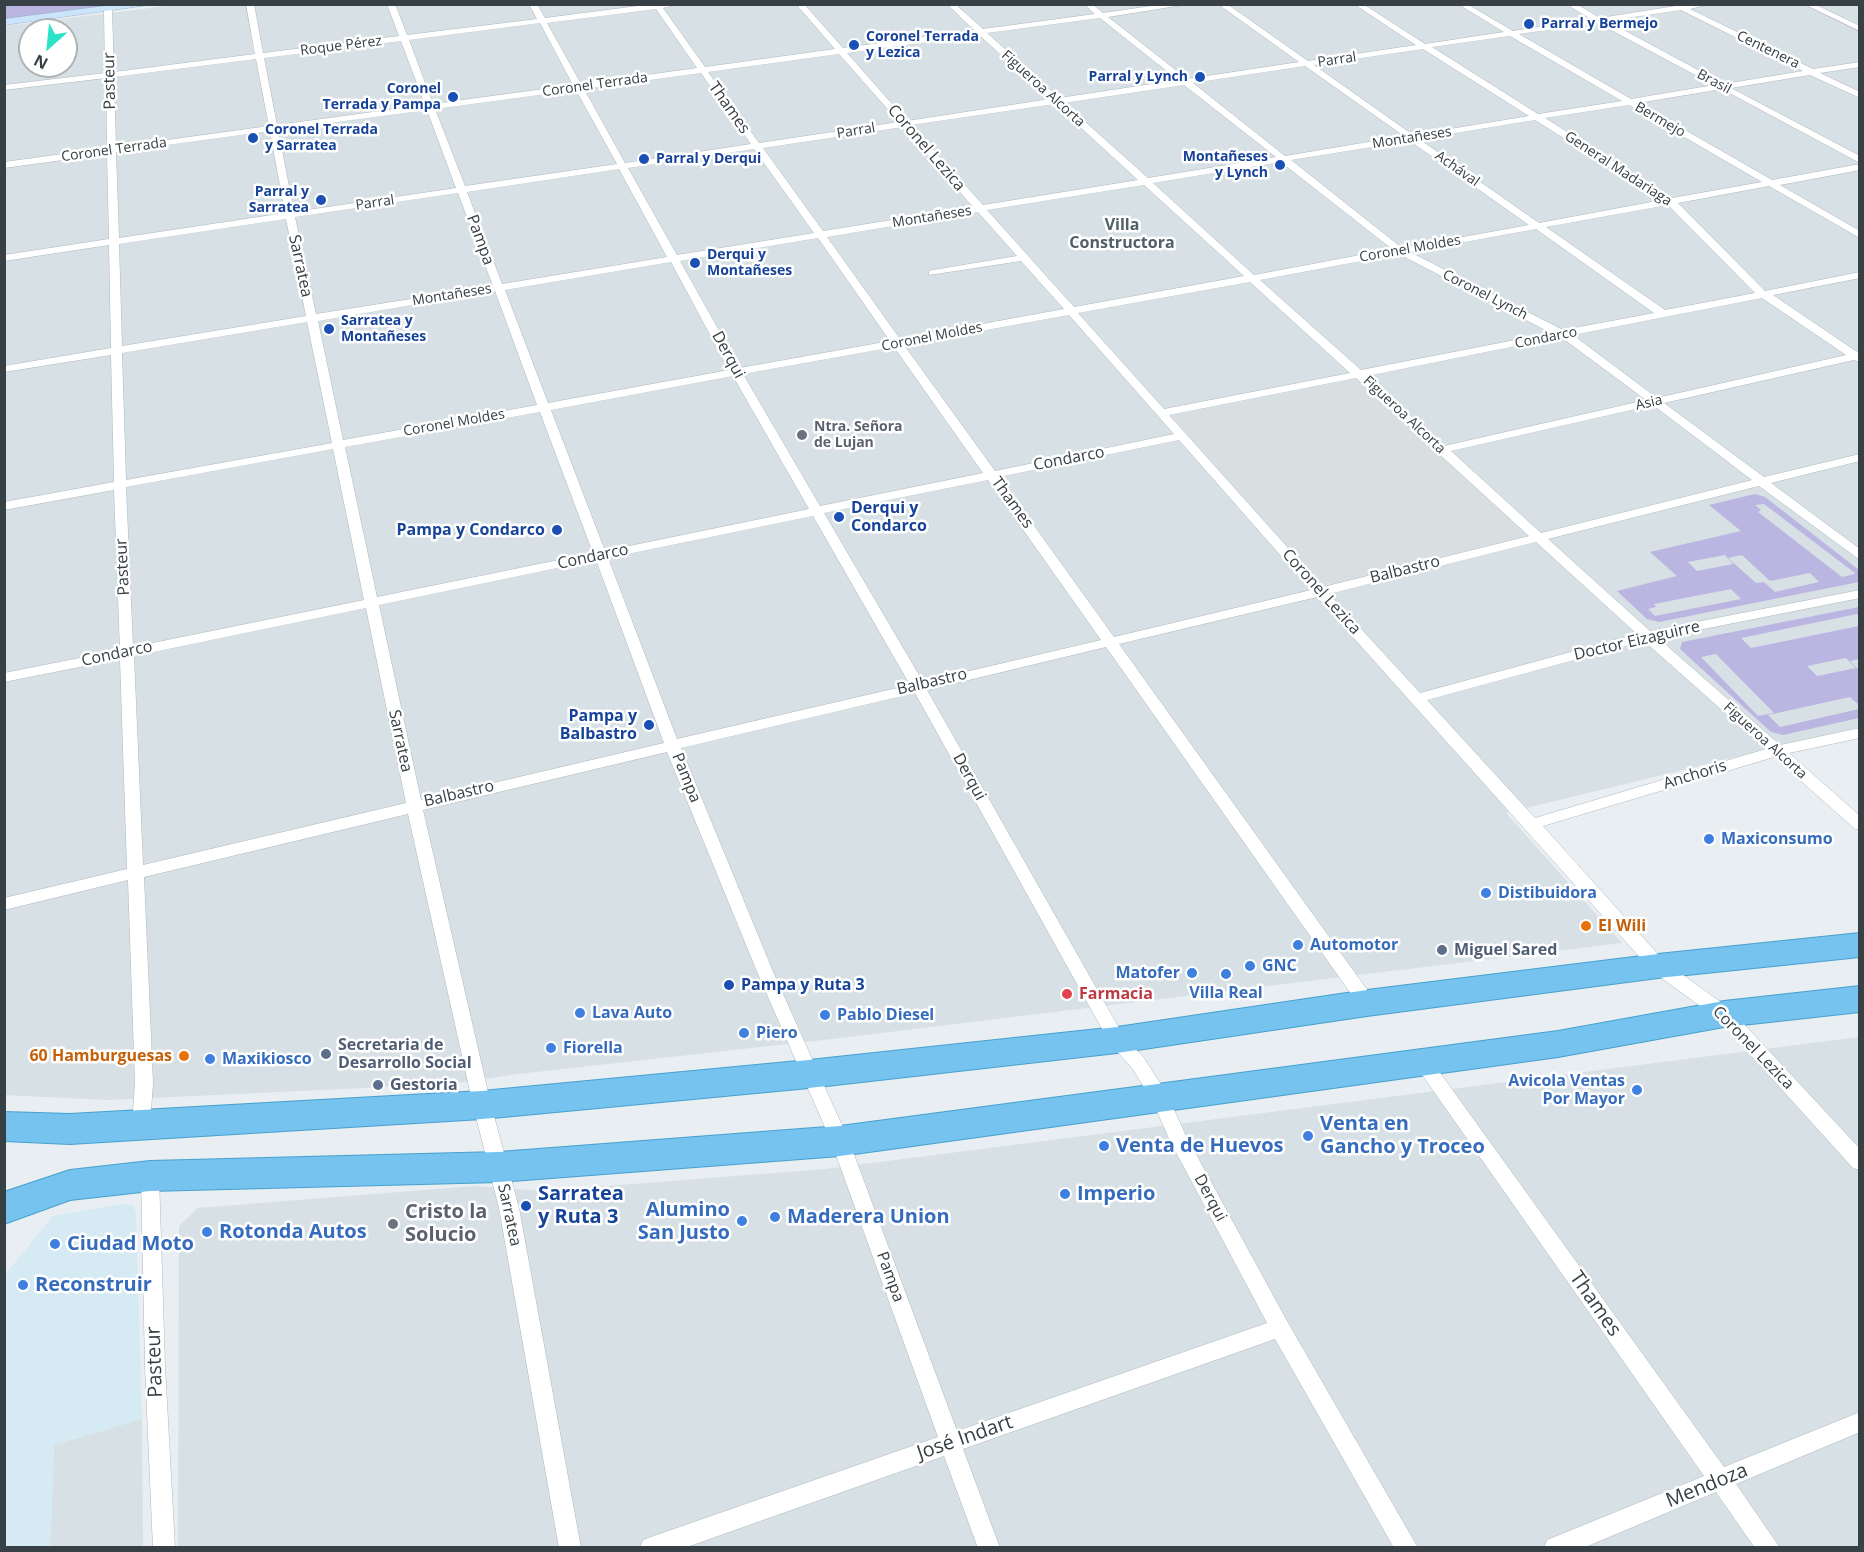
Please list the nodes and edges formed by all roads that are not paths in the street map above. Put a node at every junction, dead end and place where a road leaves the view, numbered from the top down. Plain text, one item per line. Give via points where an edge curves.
1 (151, 4) edge
2 (250, 4) edge
3 (391, 4) edge
4 (533, 4) edge
5 (677, 4) edge
6 (805, 4) edge
7 (950, 4) edge
8 (1086, 4) edge
9 (1186, 4) edge
10 (1221, 4) edge
11 (1357, 4) edge
12 (1461, 4) edge
13 (1569, 4) edge
14 (1707, 4) edge
15 (1807, 4) edge
16 (799, 5) edge
17 (657, 6) edge
18 (1679, 6) edge
19 (108, 10) junction
20 (1101, 16) junction
21 (543, 21) junction
22 (1599, 21) junction
23 (4, 22) edge
24 (1860, 28) edge
25 (981, 32) junction
26 (1511, 34) junction
27 (404, 38) junction
28 (1424, 47) junction
29 (841, 52) junction
30 (261, 55) junction
31 (1307, 64) junction
32 (1860, 64) edge
33 (703, 71) junction
34 (1812, 72) junction
35 (111, 74) junction
36 (1183, 83) junction
37 (578, 87) junction
38 (1722, 87) junction
39 (4, 88) edge
40 (1860, 96) edge
41 (1057, 102) junction
42 (1629, 102) junction
43 (431, 107) junction
44 (1538, 118) junction
45 (904, 124) junction
46 (274, 129) junction
47 (1413, 138) junction
48 (757, 146) junction
49 (111, 151) junction
50 (1282, 160) junction
51 (1860, 160) edge
52 (4, 165) edge
53 (622, 166) junction
54 (1860, 167) edge
55 (1146, 182) junction
56 (1771, 183) junction
57 (462, 190) junction
58 (1670, 201) junction
59 (980, 209) junction
60 (290, 215) junction
61 (1538, 226) junction
62 (819, 235) junction
63 (1860, 235) edge
64 (113, 241) junction
65 (1400, 251) junction
66 (4, 258) edge
67 (1023, 258) junction
68 (675, 259) junction
69 (933, 273) dead end
70 (1860, 275) edge
71 (1252, 278) junction
72 (498, 288) junction
73 (1763, 294) junction
74 (1071, 310) junction
75 (1663, 314) junction
76 (311, 318) junction
77 (1564, 334) junction
78 (898, 343) junction
79 (116, 350) junction
80 (1858, 358) edge
81 (4, 369) edge
82 (736, 372) junction
83 (1360, 375) junction
84 (1653, 402) junction
85 (545, 407) junction
86 (1162, 413) junction
87 (1182, 436) junction
88 (338, 444) junction
89 (1441, 450) junction
90 (1860, 457) edge
91 (991, 474) junction
92 (1759, 482) junction
93 (120, 484) junction
94 (4, 506) edge
95 (818, 510) junction
96 (1537, 536) junction
97 (601, 555) junction
98 (1860, 556) edge
99 (1320, 592) junction
100 (1860, 594) edge
101 (372, 603) junction
102 (1647, 636) junction
103 (1110, 640) junction
104 (127, 652) junction
105 (4, 678) edge
106 (918, 686) junction
107 (1418, 698) junction
108 (1860, 734) edge
109 (672, 745) junction
110 (1777, 751) junction
111 (414, 805) junction
112 (1532, 824) junction
113 (1860, 825) edge
114 (134, 873) junction
115 (4, 904) edge
116 (1860, 945) edge
117 (1658, 966) junction
118 (1860, 999) edge
119 (1367, 1003) junction
120 (1724, 1014) junction
121 (1117, 1040) junction
122 (1422, 1061) junction
123 (809, 1074) junction
124 (1161, 1099) junction
125 (482, 1105) junction
126 (141, 1124) junction
127 (4, 1126) edge
128 (840, 1141) junction
129 (1860, 1162) edge
130 (499, 1167) junction
131 (150, 1176) junction
132 (4, 1209) edge
133 (1280, 1328) junction
134 (1860, 1422) edge
135 (950, 1443) junction
136 (1721, 1481) junction
137 (164, 1548) edge
138 (570, 1548) edge
139 (651, 1548) edge
140 (989, 1548) edge
141 (1407, 1548) edge
142 (1555, 1548) edge
143 (1769, 1548) edge

1 - 19 street
2 - 30 street, Sarratea
3 - 27 street, Pampa
4 - 21 street, Derqui
5 - 17 street, Roque Pérez
6 - 16 street
7 - 25 street, Figueroa Alcorta
8 - 20 street, Coronel Lynch
9 - 20 street, Coronel Terrada
10 - 31 street, Achával
11 - 28 street, General Madariaga
12 - 26 street, Bermejo
13 - 22 street, Brasil
14 - 18 street, Parral
15 - 24 street
16 - 29 street, Coronel Lezica
17 - 21 street, Roque Pérez
17 - 33 street, Thames
18 - 22 street, Parral
18 - 34 street, Centenera
19 - 23 street
19 - 35 street, Pasteur
20 - 25 street, Coronel Terrada
20 - 36 street, Coronel Lynch
21 - 27 street, Roque Pérez
21 - 37 street, Derqui
22 - 26 street, Parral
22 - 38 street, Brasil
25 - 29 street, Coronel Terrada
25 - 41 street, Figueroa Alcorta
26 - 28 street, Parral
26 - 42 street, Bermejo
27 - 30 street, Roque Pérez
27 - 43 street, Pampa
28 - 31 street, Parral
28 - 44 street, General Madariaga
29 - 33 street, Coronel Terrada
29 - 45 street, Coronel Lezica
30 - 35 street, Roque Pérez
30 - 46 street, Sarratea
31 - 36 street, Parral
31 - 47 street, Achával
32 - 34 street, Montañeses
33 - 37 street, Coronel Terrada
33 - 48 street, Thames
34 - 38 street, Montañeses
34 - 40 street, Centenera
35 - 39 street, Roque Pérez
35 - 49 street, Pasteur
36 - 41 street, Parral
36 - 50 street, Coronel Lynch
37 - 43 street, Coronel Terrada
37 - 53 street, Derqui
38 - 42 street, Montañeses
38 - 51 street, Brasil
41 - 45 street, Parral
41 - 55 street, Figueroa Alcorta
42 - 44 street, Montañeses
42 - 56 street, Bermejo
43 - 46 street, Coronel Terrada
43 - 57 street, Pampa
44 - 47 street, Montañeses
44 - 58 street, General Madariaga
45 - 48 street, Parral
45 - 59 street, Coronel Lezica
46 - 49 street, Coronel Terrada
46 - 60 street, Sarratea
47 - 50 street, Montañeses
47 - 61 street, Achával
48 - 53 street, Parral
48 - 62 street, Thames
49 - 52 street, Coronel Terrada
49 - 64 street, Pasteur
50 - 55 street, Montañeses
50 - 65 street, Coronel Lynch
53 - 57 street, Parral
53 - 68 street, Derqui
54 - 56 street, Coronel Moldes
55 - 59 street, Montañeses
55 - 71 street, Figueroa Alcorta
56 - 58 street, Coronel Moldes
56 - 63 street, Bermejo
57 - 60 street, Parral
57 - 72 street, Pampa
58 - 61 street, Coronel Moldes
58 - 73 street, General Madariaga
59 - 62 street, Montañeses
59 - 67 street, Coronel Lezica
60 - 64 street, Parral
60 - 76 street, Sarratea
61 - 65 street, Coronel Moldes
61 - 75 street, Achával
62 - 68 street, Montañeses
62 - 78 street, Thames
64 - 66 street, Parral
64 - 79 street, Pasteur
65 - 71 street, Coronel Moldes
65 - 77 street, Coronel Lynch
67 - 69 street
67 - 74 street, Coronel Lezica
68 - 72 street, Montañeses
68 - 82 street, Derqui
70 - 73 street, Condarco
71 - 74 street, Coronel Moldes
71 - 83 street, Figueroa Alcorta
72 - 76 street, Montañeses
72 - 85 street, Pampa
73 - 75 street, Condarco
73 - 80 street, General Madariaga
74 - 78 street, Coronel Moldes
74 - 86 street, Coronel Lezica
75 - 77 street, Condarco
76 - 79 street, Montañeses
76 - 88 street, Sarratea
77 - 83 street, Condarco
77 - 84 street, Coronel Lynch
78 - 82 street, Coronel Moldes
78 - 91 street, Thames
79 - 81 street, Montañeses
79 - 93 street, Pasteur
80 - 84 street, Asia
82 - 85 street, Coronel Moldes
82 - 95 street, Derqui
83 - 86 street, Condarco
83 - 89 street, Figueroa Alcorta
84 - 89 street, Asia
84 - 92 street, Coronel Lynch
85 - 88 street, Coronel Moldes
85 - 97 street, Pampa
86 - 87 street, Coronel Lezica
87 - 91 street, Condarco
87 - 99 street, Coronel Lezica
88 - 93 street, Coronel Moldes
88 - 101 street, Sarratea
89 - 96 street, Figueroa Alcorta
90 - 92 street, Balbastro
91 - 95 street, Condarco
91 - 103 street, Thames
92 - 96 street, Balbastro
92 - 98 street, Coronel Lynch
93 - 94 street, Coronel Moldes
93 - 104 street, Pasteur
95 - 97 street, Condarco
95 - 106 street, Derqui
96 - 99 street, Balbastro
96 - 102 street, Figueroa Alcorta
97 - 101 street, Condarco
97 - 109 street, Pampa
99 - 103 street, Balbastro
99 - 107 street, Coronel Lezica
100 - 102 street, Doctor Eizaguirre
101 - 104 street, Condarco
101 - 111 street, Sarratea
102 - 107 street, Doctor Eizaguirre
102 - 110 street, Figueroa Alcorta
103 - 106 street, Balbastro
103 - 119 street, Thames
104 - 105 street, Condarco
104 - 114 street, Pasteur
106 - 109 street, Balbastro
106 - 121 street, Derqui
107 - 112 street, Coronel Lezica
108 - 110 street, Anchoris
109 - 111 street, Balbastro
109 - 123 street, Pampa
110 - 112 street, Anchoris
110 - 113 street, Figueroa Alcorta
111 - 114 street, Balbastro
111 - 125 street, Sarratea
112 - 117 street, Coronel Lezica
114 - 115 street, Balbastro
114 - 126 street, Pasteur via 144,1083
116 - 117 highway
117 - 119 highway
117 - 120 street, Coronel Lezica
118 - 120 highway
119 - 121 highway
120 - 122 highway via 1558,1044
120 - 129 street, Coronel Lezica
121 - 123 highway
121 - 124 street, Derqui via 1138,1063
122 - 124 highway
122 - 136 street, Thames
123 - 125 highway
123 - 128 street, Pampa
124 - 128 highway
124 - 133 street, Derqui
125 - 126 highway
125 - 130 street, Sarratea
126 - 127 highway via 70,1129
128 - 130 highway
128 - 135 street, Pampa
130 - 131 highway
130 - 138 street, Sarratea
131 - 132 highway via 70,1185
131 - 137 street, Pasteur
133 - 135 street, José Indart
133 - 141 street, Derqui
134 - 136 street, Mendoza
135 - 139 street, José Indart
135 - 140 street, Pampa
136 - 142 street, Mendoza
136 - 143 street, Thames

